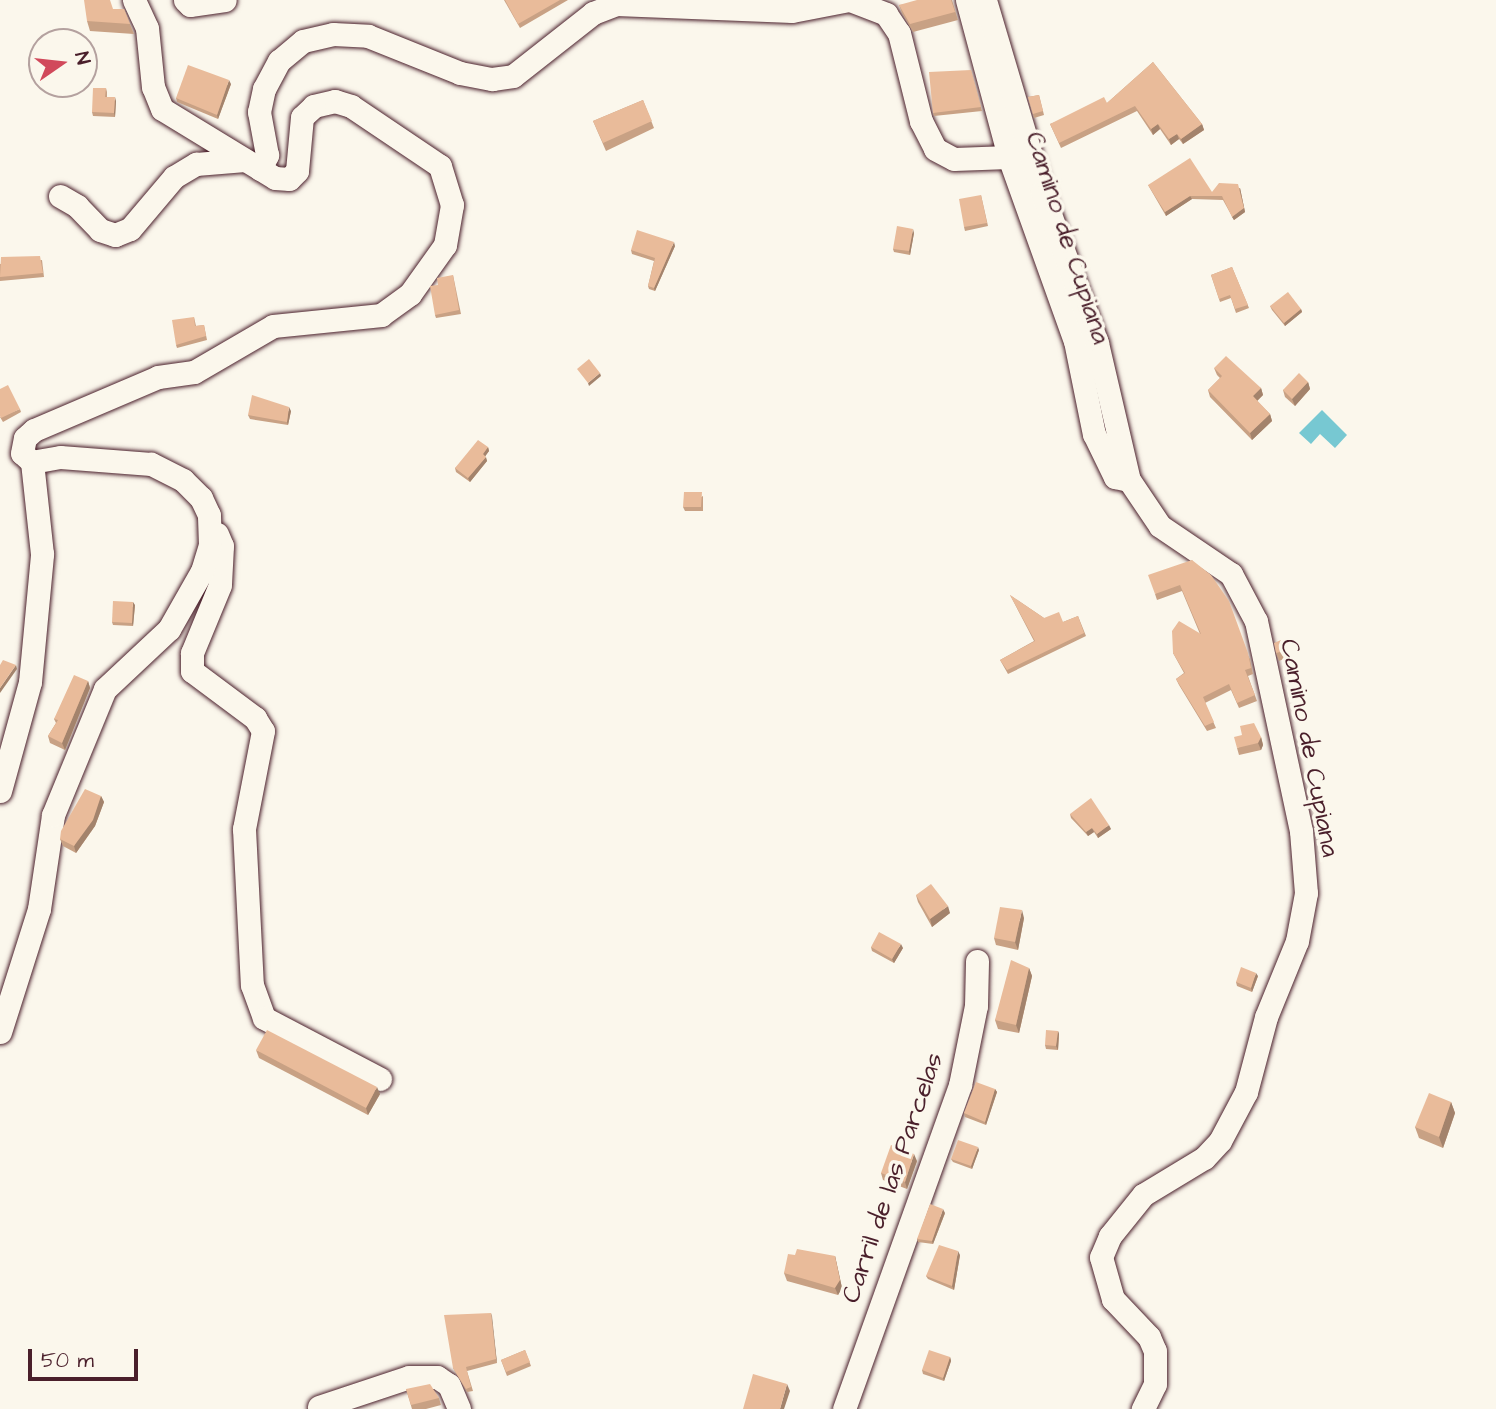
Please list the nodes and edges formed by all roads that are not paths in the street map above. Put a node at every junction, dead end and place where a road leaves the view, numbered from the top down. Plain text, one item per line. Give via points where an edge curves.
1 (134, 0) edge
2 (185, 0) edge
3 (225, 0) edge
4 (849, 0) edge
5 (967, 0) edge
6 (985, 0) edge
7 (1009, 157) junction
8 (253, 165) junction
9 (60, 196) dead end
10 (32, 462) junction
11 (1129, 480) junction
12 (209, 515) junction
13 (0, 791) edge
14 (977, 961) dead end
15 (0, 1032) edge
16 (380, 1079) dead end
17 (319, 1407) edge
18 (459, 1409) edge
19 (844, 1409) edge
20 (1143, 1409) edge

1 - 8 street via 147,28 153,87 162,109
2 - 3 street via 190,5
4 - 7 street via 886,14 899,33 921,121 935,149 954,159
4 - 8 street via 792,11 616,4 593,13 513,76 492,79 460,73 368,36 334,34 303,41 279,61 264,89 259,112 267,155
5 - 7 street, Camino de Cupiana
6 - 11 street, Camino de Cupiana via 1042,191 1097,343
7 - 11 street, Camino de Cupiana via 1075,341 1094,434 1115,477
8 - 9 street via 196,164 174,177 130,229 114,235 100,230
8 - 10 street via 289,179 297,171 302,117 314,106 335,101 351,106 440,166 452,205 445,245 410,294 381,315 273,326 194,372 158,377 34,430 22,453
10 - 12 street via 60,457 151,464 184,480
10 - 13 street via 42,554 30,682
11 - 20 street, Camino de Cupiana via 1160,526 1231,573 1256,621 1301,831 1306,893 1297,941 1266,1017 1245,1092 1220,1141 1204,1158 1143,1195 1110,1236 1101,1258 1112,1299 1149,1337 1155,1351 1155,1384
12 - 15 street via 210,545 202,571 169,629 105,689 53,815 39,909
12 - 16 street via 222,546 220,585 192,653 192,671 255,718 263,732 244,829 253,985 264,1018
14 - 19 street, Carril de las Parcelas via 976,1006 960,1085
17 - 18 street via 409,1377 437,1377 449,1385

